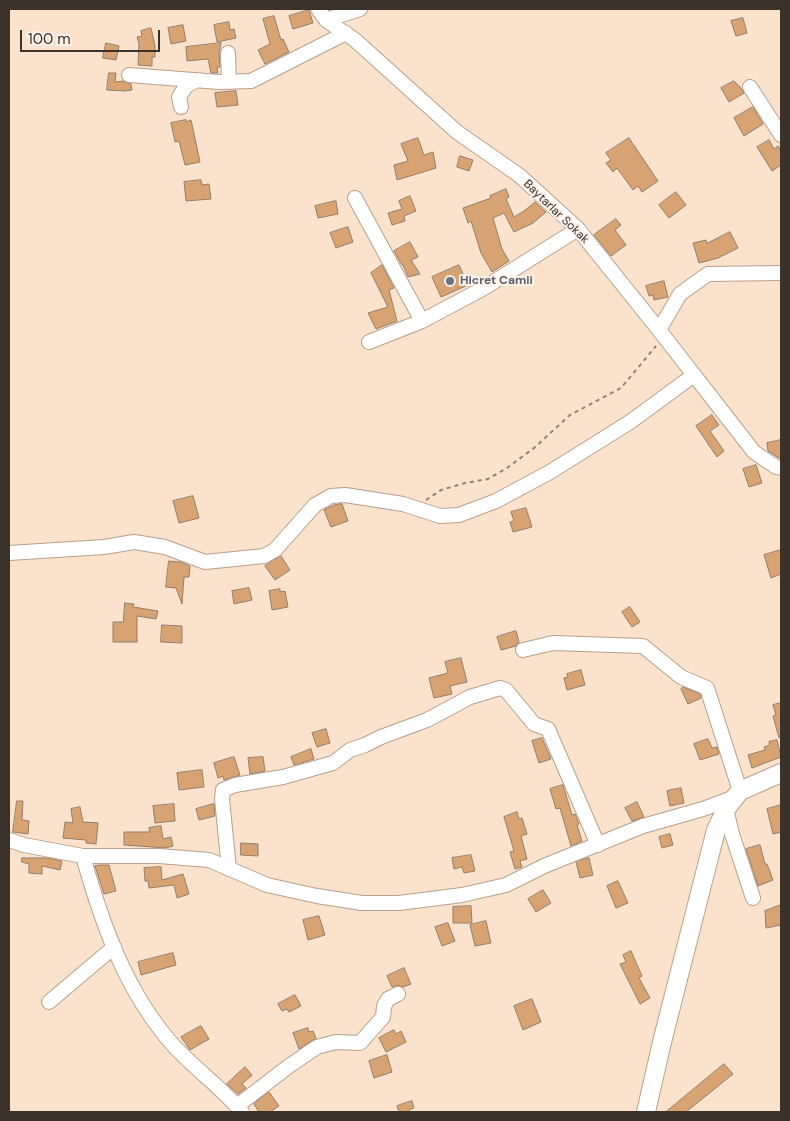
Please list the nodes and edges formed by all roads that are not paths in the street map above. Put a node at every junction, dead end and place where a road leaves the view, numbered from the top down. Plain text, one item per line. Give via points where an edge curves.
1 (360, 9) edge
2 (322, 14) edge
3 (346, 33) junction
4 (228, 53) dead end
5 (129, 75) dead end
6 (197, 80) junction
7 (229, 82) junction
8 (750, 87) dead end
9 (181, 107) dead end
10 (781, 135) edge
11 (355, 198) dead end
12 (578, 229) junction
13 (781, 272) edge
14 (422, 321) junction
15 (662, 334) junction
16 (369, 342) dead end
17 (694, 375) junction
18 (781, 468) edge
19 (9, 553) edge
20 (523, 650) dead end
21 (781, 773) edge
22 (734, 799) junction
23 (9, 840) edge
24 (598, 845) junction
25 (83, 856) junction
26 (229, 868) junction
27 (753, 898) dead end
28 (114, 947) junction
29 (398, 994) dead end
30 (49, 1002) dead end
31 (240, 1109) edge
32 (646, 1112) edge

1 - 2 street
2 - 3 street, Baytarlar Sokak
3 - 7 street via 251,81
3 - 12 street, Baytarlar Sokak via 457,132 520,176
4 - 7 street
5 - 6 street
6 - 7 street
6 - 9 street via 186,86 179,97
8 - 10 street
11 - 14 street
12 - 14 street via 484,288
12 - 15 street, Baytarlar Sokak
13 - 15 street via 708,274 680,294
14 - 16 street
15 - 17 street, Baytarlar Sokak
17 - 18 street, Baytarlar Sokak via 754,452
17 - 19 street via 622,427 550,472 496,501 459,515 440,516 371,498 331,496 315,505 275,550 264,556 205,562 165,547 134,542
20 - 22 street via 553,643 643,646 681,677 707,688
21 - 22 main road
22 - 24 street via 643,826
22 - 27 street via 732,834
22 - 32 main road via 716,830
23 - 25 street
24 - 26 street via 506,885 462,895 398,903 362,903 318,896 267,885
24 - 26 street via 548,730 534,724 506,690 500,688 470,697 427,720 381,736 365,746 350,750 333,763 223,790
25 - 26 street via 200,859
25 - 28 street
28 - 30 street
28 - 31 street via 146,1009 172,1044
29 - 31 street via 388,999 383,1017 360,1042 336,1042 316,1047

